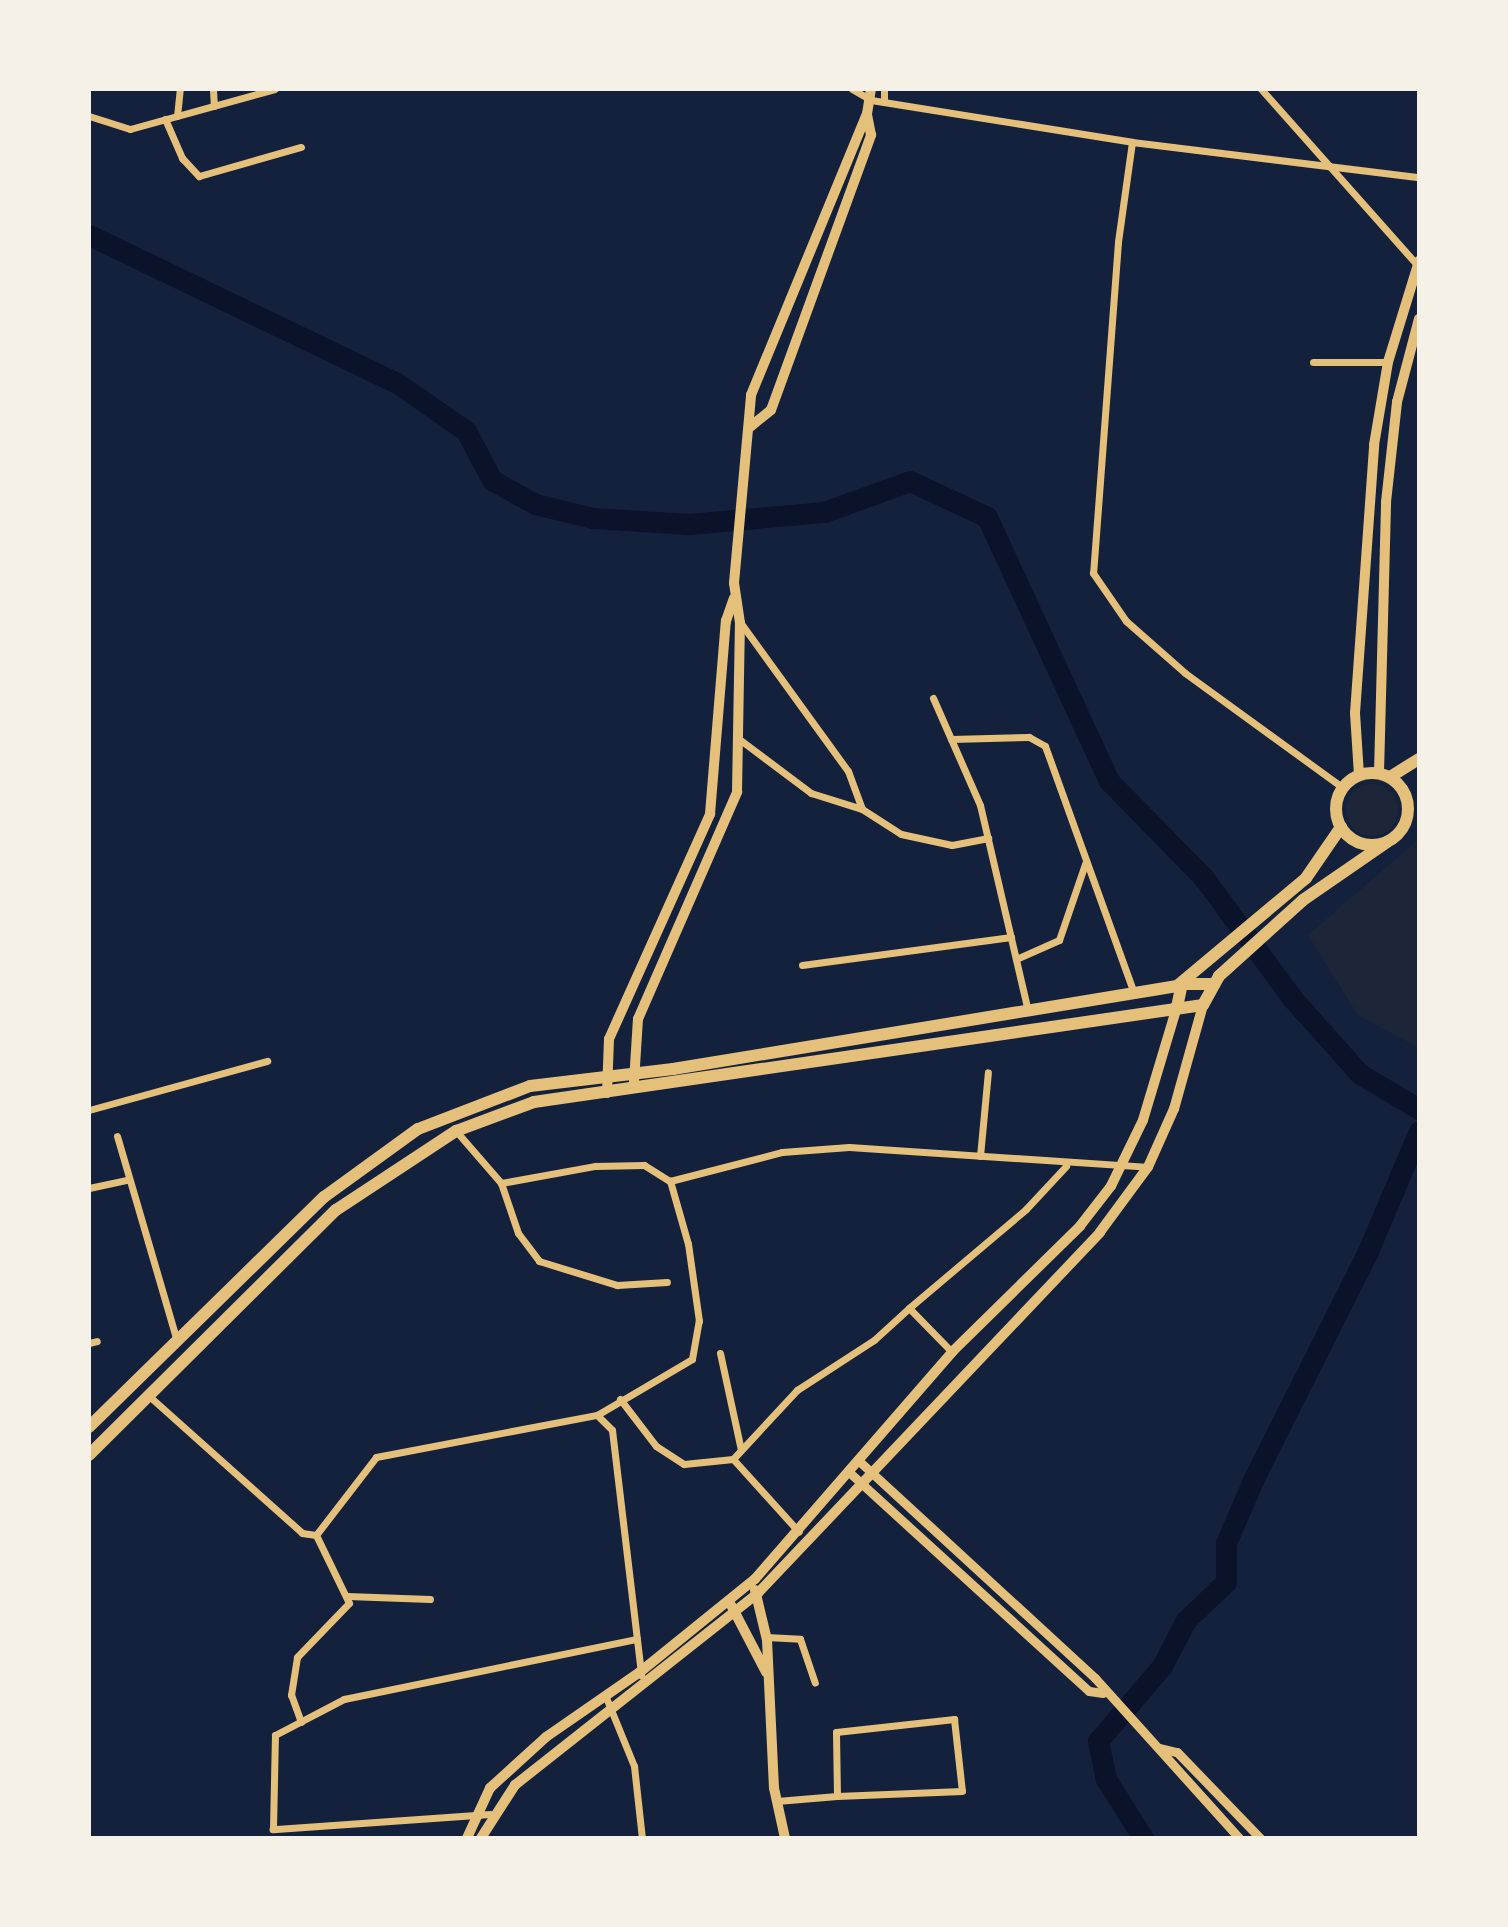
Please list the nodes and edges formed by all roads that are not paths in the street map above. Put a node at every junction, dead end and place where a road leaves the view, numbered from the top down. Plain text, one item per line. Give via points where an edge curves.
1 (180, 89) edge
2 (212, 89) edge
3 (275, 89) edge
4 (884, 89) edge
5 (1261, 89) edge
6 (854, 90) edge
7 (871, 95) edge
8 (884, 102) junction
9 (214, 106) junction
10 (867, 114) junction
11 (89, 116) edge
12 (177, 116) junction
13 (165, 119) junction
14 (1132, 142) junction
15 (301, 146) dead end
16 (1329, 169) junction
17 (1419, 177) edge
18 (1418, 263) edge
19 (1419, 319) edge
20 (1313, 362) dead end
21 (1388, 362) junction
22 (750, 427) junction
23 (734, 598) junction
24 (740, 620) junction
25 (933, 698) dead end
26 (951, 738) junction
27 (738, 740) junction
28 (1419, 759) edge
29 (1359, 775) junction
30 (1385, 775) junction
31 (1343, 788) junction
32 (1419, 793) edge
33 (1409, 808) junction
34 (862, 809) junction
35 (1341, 827) junction
36 (988, 838) junction
37 (1387, 842) junction
38 (1086, 860) junction
39 (1010, 937) junction
40 (1016, 959) junction
41 (803, 965) dead end
42 (1216, 980) junction
43 (1182, 984) junction
44 (1134, 995) junction
45 (1203, 1005) junction
46 (1177, 1007) junction
47 (1028, 1012) junction
48 (267, 1061) dead end
49 (988, 1072) dead end
50 (634, 1074) junction
51 (604, 1076) junction
52 (633, 1090) junction
53 (607, 1093) junction
54 (89, 1110) edge
55 (456, 1131) junction
56 (117, 1136) dead end
57 (980, 1156) junction
58 (1122, 1165) junction
59 (1066, 1166) junction
60 (1148, 1167) junction
61 (128, 1180) junction
62 (670, 1181) junction
63 (501, 1183) junction
64 (89, 1188) edge
65 (667, 1282) dead end
66 (909, 1308) junction
67 (177, 1341) junction
68 (952, 1352) junction
69 (720, 1353) dead end
70 (149, 1396) junction
71 (620, 1399) junction
72 (597, 1415) junction
73 (89, 1427) edge
74 (741, 1450) junction
75 (89, 1455) edge
76 (733, 1459) junction
77 (859, 1461) junction
78 (870, 1472) junction
79 (850, 1473) junction
80 (861, 1482) junction
81 (799, 1532) junction
82 (316, 1535) junction
83 (750, 1583) junction
84 (758, 1593) junction
85 (347, 1596) junction
86 (430, 1599) dead end
87 (729, 1601) junction
88 (736, 1612) junction
89 (766, 1637) junction
90 (637, 1639) junction
91 (640, 1672) junction
92 (768, 1676) junction
93 (815, 1683) dead end
94 (642, 1686) junction
95 (1103, 1693) junction
96 (604, 1694) junction
97 (613, 1706) junction
98 (301, 1722) junction
99 (1159, 1748) junction
100 (837, 1796) junction
101 (777, 1801) junction
102 (491, 1814) junction
103 (472, 1815) junction
104 (467, 1838) edge
105 (481, 1838) edge
106 (642, 1838) edge
107 (785, 1838) edge
108 (1239, 1838) edge
109 (1261, 1838) edge

1 - 12 street
2 - 9 street
3 - 9 street
4 - 8 street
5 - 16 street
6 - 7 street
7 - 8 street
7 - 10 main road
8 - 14 street
9 - 12 street
10 - 22 main road via 751,395
10 - 22 main road via 871,135 771,410
11 - 13 street via 130,129
12 - 13 street
13 - 15 street via 182,158 199,176
14 - 16 street
14 - 31 street via 1118,242 1093,573 1126,621 1185,673
16 - 17 street
16 - 18 street
18 - 21 main road
19 - 30 main road via 1397,402 1386,502
20 - 21 street
21 - 29 main road via 1374,445 1361,606 1353,745
22 - 23 main road
23 - 24 main road
23 - 51 main road via 726,621 710,814 609,1039
24 - 27 main road
24 - 34 street via 848,771
25 - 26 street
26 - 36 street
26 - 38 street via 1040,740
27 - 34 street via 811,793
27 - 50 main road via 732,814 638,1019
28 - 30 highway
29 - 30 highway
29 - 31 highway
30 - 33 highway
31 - 35 highway via 1336,807
32 - 33 highway
33 - 37 highway via 1402,829
34 - 36 street via 901,834 952,845
35 - 37 highway via 1366,845
35 - 43 highway via 1293,890
36 - 39 street
37 - 42 highway via 1303,900
38 - 40 street via 1059,940
38 - 44 street
39 - 40 street
39 - 41 street
40 - 47 street
42 - 43 highway
42 - 45 highway
43 - 44 highway
43 - 46 highway
44 - 47 highway
45 - 46 highway
45 - 60 main road via 1174,1109
46 - 52 highway
46 - 58 main road via 1154,1087
47 - 50 highway
48 - 54 street
49 - 57 street
50 - 51 highway
50 - 52 main road
51 - 53 main road
51 - 67 highway via 497,1095 370,1158
52 - 53 highway
53 - 55 highway via 534,1102
55 - 63 street
55 - 70 highway via 336,1210
56 - 61 street
57 - 59 street
57 - 62 street via 849,1147 782,1152
58 - 59 street
58 - 60 street
58 - 68 main road via 1080,1226
59 - 66 street via 1026,1209
60 - 78 main road via 1100,1233
61 - 64 street
61 - 67 street
62 - 63 street via 644,1165 607,1166
62 - 71 street via 699,1321 692,1359
63 - 65 street via 523,1242 539,1261 617,1285
66 - 68 street
66 - 74 street via 874,1340 797,1390
67 - 73 highway
68 - 77 main road
69 - 74 street
70 - 75 highway
70 - 82 street via 302,1533
71 - 72 street
71 - 76 street via 656,1446 684,1464
72 - 82 street via 376,1457
72 - 90 street via 612,1430
74 - 76 street
76 - 81 street
77 - 78 street
77 - 79 main road
78 - 80 main road
78 - 95 street via 982,1568 1095,1678
79 - 80 street
79 - 81 main road
80 - 84 main road
80 - 95 street via 1089,1692
81 - 83 main road
82 - 85 street
83 - 84 main road
83 - 87 main road
84 - 88 main road
84 - 89 main road
85 - 86 street
85 - 98 street via 349,1603 297,1657 291,1695
87 - 88 main road
87 - 91 main road
88 - 92 main road
88 - 94 main road
89 - 92 main road
89 - 93 street via 800,1639
90 - 91 street
90 - 98 street via 344,1699
91 - 94 street
91 - 96 main road
92 - 101 main road
94 - 97 main road
95 - 99 street
96 - 97 street
96 - 103 main road via 546,1737 490,1788
97 - 102 main road via 515,1785
97 - 106 street via 634,1766
98 - 103 street via 275,1735 273,1829
99 - 108 street via 1164,1761
99 - 109 street via 1177,1752
100 - 100 street via 836,1732 954,1719 962,1791
100 - 101 street
101 - 107 main road
102 - 103 street
102 - 105 main road
103 - 104 main road

